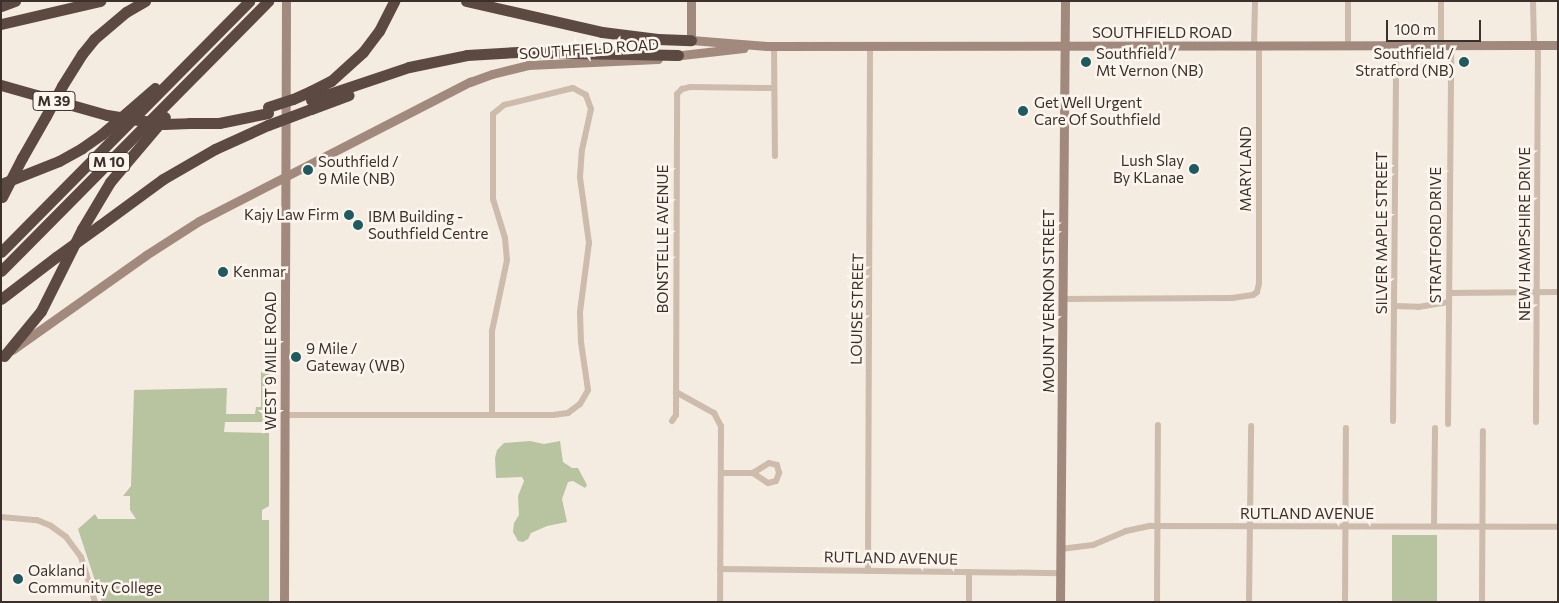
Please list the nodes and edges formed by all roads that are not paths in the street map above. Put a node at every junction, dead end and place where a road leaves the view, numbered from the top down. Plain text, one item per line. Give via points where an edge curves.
1 (15, 1) edge
2 (100, 1) edge
3 (146, 1) edge
4 (249, 1) edge
5 (268, 1) edge
6 (394, 1) edge
7 (466, 1) edge
8 (691, 1) edge
9 (1065, 1) edge
10 (1255, 1) edge
11 (1348, 1) edge
12 (1441, 1) edge
13 (1534, 1) edge
14 (1, 6) edge
15 (286, 6) edge
16 (1, 24) edge
17 (691, 40) junction
18 (1536, 45) junction
19 (1558, 45) edge
20 (770, 46) junction
21 (870, 46) junction
22 (1256, 46) junction
23 (1348, 46) junction
24 (1396, 46) junction
25 (1441, 46) junction
26 (1064, 47) junction
27 (1451, 47) junction
28 (218, 54) junction
29 (678, 55) junction
30 (195, 57) junction
31 (1, 85) edge
32 (774, 88) junction
33 (311, 100) junction
34 (268, 115) junction
35 (775, 156) dead end
36 (286, 175) junction
37 (1, 184) edge
38 (1, 197) edge
39 (1, 252) edge
40 (1, 271) edge
41 (1537, 292) junction
42 (1558, 292) edge
43 (1448, 293) junction
44 (1, 299) edge
45 (1062, 299) junction
46 (1448, 302) junction
47 (1394, 306) junction
48 (2, 357) edge
49 (676, 392) junction
50 (492, 414) junction
51 (284, 415) junction
52 (672, 421) dead end
53 (1393, 421) dead end
54 (1536, 422) dead end
55 (1448, 424) dead end
56 (1158, 425) dead end
57 (1251, 426) dead end
58 (1346, 428) dead end
59 (1435, 428) dead end
60 (1483, 431) dead end
61 (721, 472) junction
62 (753, 473) dead end
63 (1, 517) edge
64 (1158, 525) junction
65 (1250, 526) junction
66 (1346, 526) junction
67 (1434, 526) junction
68 (1482, 527) junction
69 (1558, 527) edge
70 (1061, 549) junction
71 (720, 569) junction
72 (868, 571) junction
73 (969, 572) junction
74 (1061, 574) junction
75 (95, 602) edge
76 (284, 602) edge
77 (720, 602) edge
78 (969, 602) edge
79 (1060, 602) edge
80 (1157, 602) edge
81 (1249, 602) edge
82 (1345, 602) edge
83 (1482, 602) edge

1 - 14 highway
2 - 16 highway
3 - 38 highway, bridge via 126,12 94,39 82,54
4 - 30 highway, M 10
5 - 28 highway, M 10
6 - 33 highway via 379,32 363,52
7 - 17 highway via 602,32
8 - 17 main road
9 - 26 main road, MOUNT VERNON STREET
10 - 22 street, MARYLAND
11 - 23 street
12 - 25 street
13 - 18 street, NEW HAMPSHIRE DRIVE
15 - 36 main road, WEST 9 MILE ROAD
17 - 20 main road, SOUTHFIELD ROAD
18 - 19 main road, SOUTHFIELD ROAD
18 - 27 main road, SOUTHFIELD ROAD
18 - 41 street, NEW HAMPSHIRE DRIVE
20 - 21 main road, SOUTHFIELD ROAD
20 - 29 main road, SOUTHFIELD ROAD
20 - 32 street
21 - 26 main road, SOUTHFIELD ROAD
21 - 72 street, LOUISE STREET
22 - 23 main road, SOUTHFIELD ROAD
22 - 26 main road, SOUTHFIELD ROAD
22 - 45 street, MARYLAND via 1257,292 1232,298
23 - 24 main road, SOUTHFIELD ROAD
24 - 25 main road, SOUTHFIELD ROAD
24 - 47 street, SILVER MAPLE STREET
25 - 27 main road, SOUTHFIELD ROAD
26 - 45 main road, MOUNT VERNON STREET
27 - 43 street, STRATFORD DRIVE
28 - 40 highway, M 10
28 - 48 highway via 110,182 82,229 42,311
29 - 33 highway via 499,52 461,56
29 - 36 main road, SOUTHFIELD ROAD via 652,60 528,65 492,74 431,101
30 - 37 highway via 82,148 60,161
30 - 39 highway, M 10
31 - 34 highway, M 39, bridge via 107,115 154,123 220,123
32 - 35 street
32 - 49 street, BONSTELLE AVENUE via 682,89 676,99
33 - 34 highway, bridge
33 - 34 highway, bridge via 293,100
34 - 44 highway, bridge via 162,180
36 - 48 main road, SOUTHFIELD ROAD via 173,236
36 - 51 main road, WEST 9 MILE ROAD
41 - 42 street
41 - 43 street
41 - 54 street, NEW HAMPSHIRE DRIVE
43 - 46 street, STRATFORD DRIVE
45 - 70 main road, MOUNT VERNON STREET
46 - 47 street
46 - 55 street, STRATFORD DRIVE
47 - 53 street, SILVER MAPLE STREET
49 - 52 street, BONSTELLE AVENUE via 676,415
49 - 61 street via 710,410 720,421
50 - 50 street via 564,415 577,408 587,393 580,318 589,242 580,177 591,104 584,92 573,88 504,105 493,114 494,199 505,238 507,260 492,331
50 - 51 street
51 - 76 main road, WEST 9 MILE ROAD
56 - 64 street
57 - 65 street
58 - 66 street
59 - 67 street
60 - 68 street
61 - 62 street
61 - 71 street
63 - 75 street via 37,520 61,533 81,557
64 - 65 street, RUTLAND AVENUE
64 - 70 street, RUTLAND AVENUE via 1126,531 1080,548
64 - 80 street
65 - 66 street, RUTLAND AVENUE
65 - 81 street
66 - 67 street, RUTLAND AVENUE
66 - 82 street
67 - 68 street, RUTLAND AVENUE
68 - 69 street, RUTLAND AVENUE
68 - 83 street
70 - 74 main road, MOUNT VERNON STREET
71 - 72 street, RUTLAND AVENUE
71 - 77 street
72 - 73 street, RUTLAND AVENUE
73 - 74 street, RUTLAND AVENUE
73 - 78 street
74 - 79 main road, MOUNT VERNON STREET

